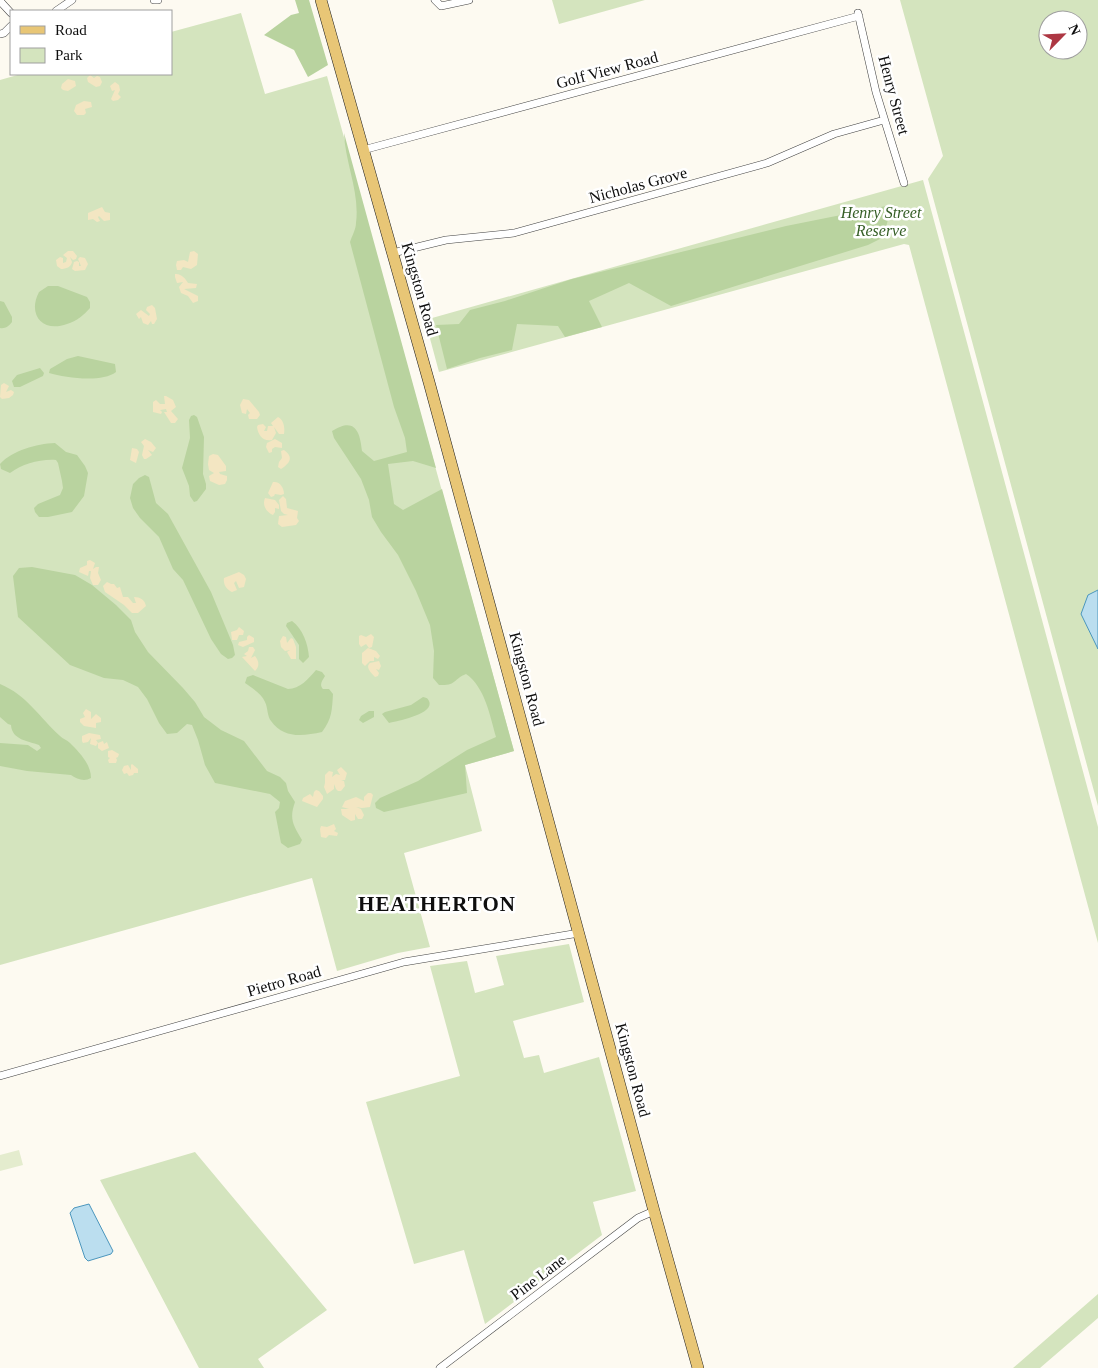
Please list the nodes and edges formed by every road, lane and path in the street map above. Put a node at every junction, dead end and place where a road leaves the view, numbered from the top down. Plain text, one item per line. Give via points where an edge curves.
1 (72, 0) edge
2 (154, 0) edge
3 (158, 0) edge
4 (321, 0) edge
5 (435, 0) edge
6 (469, 0) edge
7 (0, 1) edge
8 (57, 10) edge
9 (10, 12) edge
10 (858, 15) joint
11 (10, 27) edge
12 (0, 34) edge
13 (884, 120) junction
14 (363, 150) junction
15 (904, 183) dead end
16 (393, 253) junction
17 (579, 933) junction
18 (0, 1076) edge
19 (654, 1211) junction
20 (440, 1368) edge
21 (698, 1368) edge

1 - 8 street
2 - 3 street
4 - 14 main road, Kingston Road
5 - 6 street via 441,6
7 - 9 street
10 - 13 street, Henry Street
10 - 14 street, Golf View Road
11 - 12 street
13 - 15 street, Henry Street
13 - 16 street, Nicholas Grove via 834,134 767,163 514,233 446,240
14 - 16 main road, Kingston Road
16 - 17 main road, Kingston Road
17 - 18 street, Pietro Road via 410,960
17 - 19 main road, Kingston Road
19 - 20 street, Pine Lane via 638,1218
19 - 21 main road, Kingston Road

